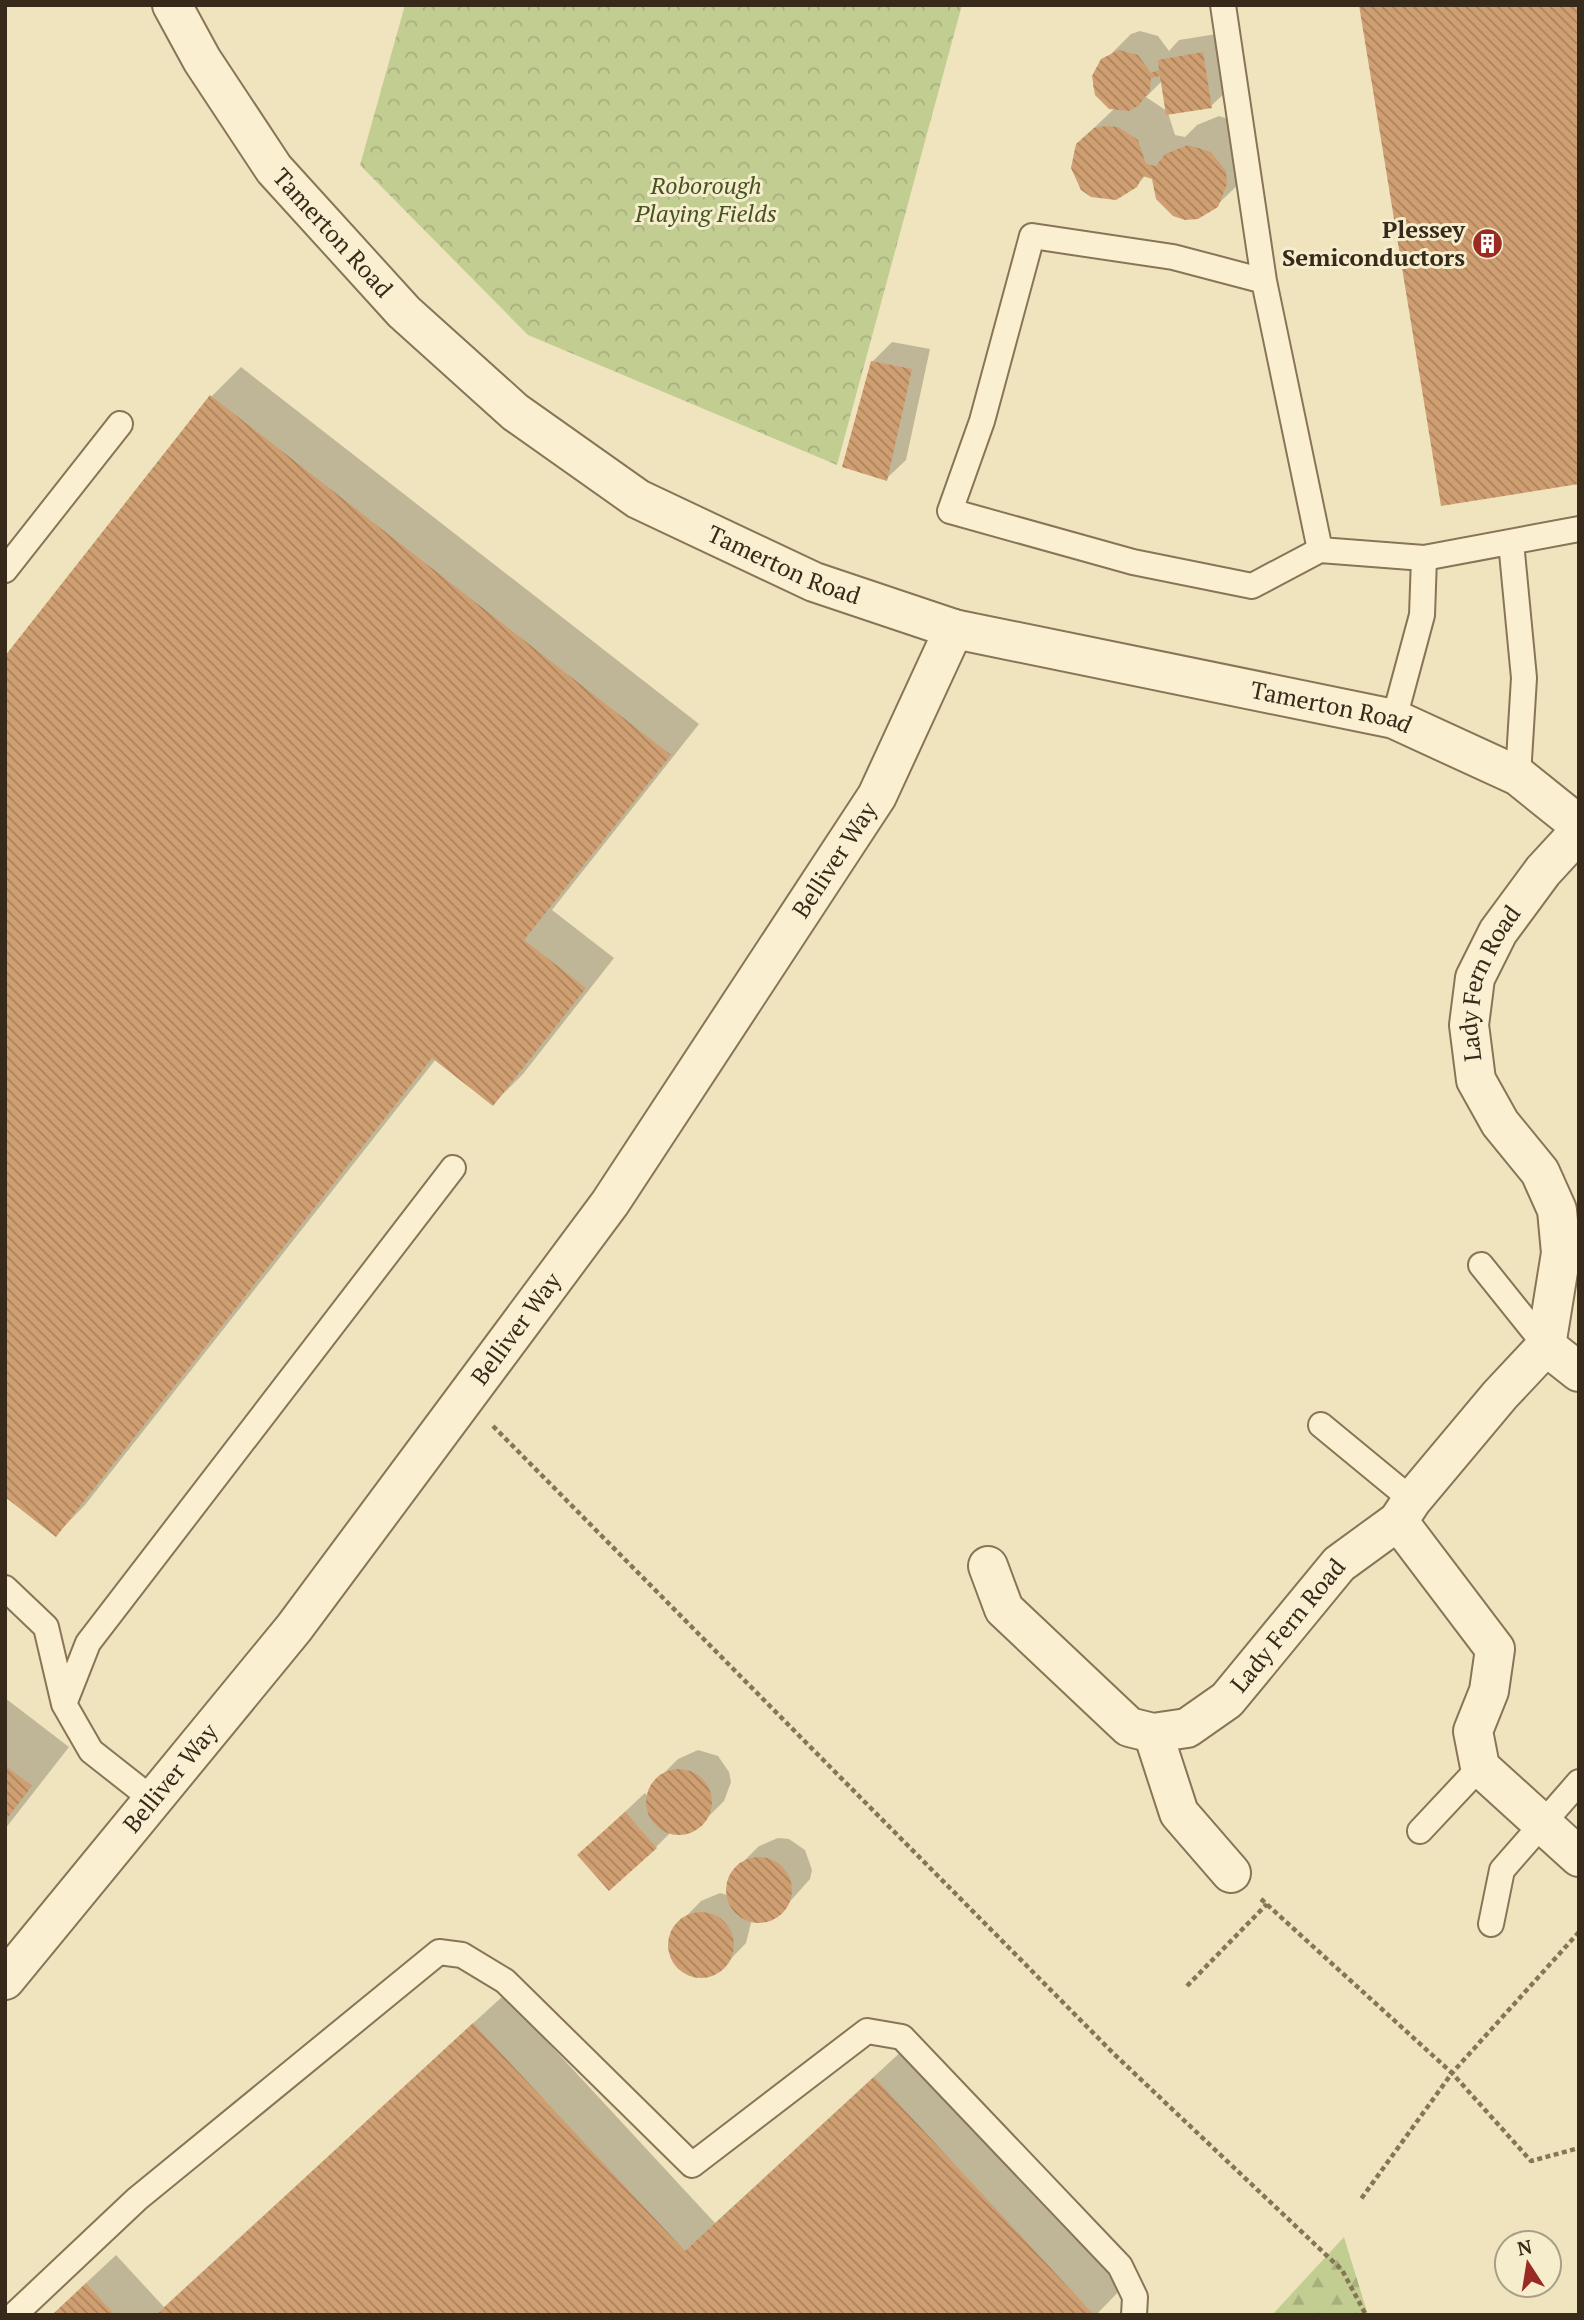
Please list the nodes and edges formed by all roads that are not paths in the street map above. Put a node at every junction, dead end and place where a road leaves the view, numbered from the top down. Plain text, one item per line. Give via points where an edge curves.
1 (172, 5) edge
2 (1223, 5) edge
3 (1264, 281) junction
4 (120, 424) dead end
5 (1579, 529) edge
6 (1511, 542) junction
7 (1320, 550) junction
8 (1423, 558) junction
9 (5, 570) edge
10 (954, 629) junction
11 (1394, 719) junction
12 (1518, 776) junction
13 (1579, 825) edge
14 (1579, 832) edge
15 (453, 1168) dead end
16 (1481, 1265) dead end
17 (1546, 1346) junction
18 (1579, 1372) edge
19 (1321, 1425) dead end
20 (1405, 1511) junction
21 (988, 1566) dead end
22 (5, 1588) edge
23 (64, 1704) junction
24 (1153, 1733) junction
25 (1480, 1767) junction
26 (1579, 1782) edge
27 (152, 1799) junction
28 (1541, 1823) junction
29 (1420, 1831) dead end
30 (1579, 1857) edge
31 (1231, 1872) road end
32 (1491, 1924) dead end
33 (5, 1980) edge
34 (14, 2315) edge
35 (1134, 2315) edge

1 - 10 street, Tamerton Road via 202,60 274,169 404,312 515,412 638,499 814,582
2 - 3 lane
3 - 7 lane
3 - 7 lane via 1173,257 1032,236 982,421 950,512 1133,562 1252,586
4 - 9 lane
5 - 6 lane
6 - 8 lane
6 - 12 lane via 1524,678
7 - 8 lane
8 - 11 lane via 1422,615
10 - 11 street, Tamerton Road
10 - 27 street, Belliver Way via 877,796 610,1203 294,1628
11 - 12 street, Tamerton Road
12 - 13 street, Tamerton Road
14 - 17 street, Lady Fern Road via 1498,932 1475,978 1469,1025 1476,1080 1500,1123 1540,1172 1557,1210 1561,1254
15 - 23 lane via 88,1643
16 - 17 lane
17 - 18 street
17 - 20 street, Lady Fern Road
19 - 20 lane
20 - 24 street, Lady Fern Road via 1339,1564 1227,1700 1187,1728
20 - 25 street via 1495,1649 1489,1691 1473,1731
21 - 24 street via 1004,1609 1129,1727
22 - 23 lane via 46,1627
23 - 27 lane via 91,1751
24 - 31 street via 1179,1813
25 - 28 street
25 - 29 lane
26 - 28 lane
27 - 33 street, Belliver Way
28 - 30 street
28 - 32 lane via 1502,1870
34 - 35 lane via 137,2199 439,1952 462,1955 505,1981 692,2165 867,2031 902,2037 1120,2266 1135,2297

